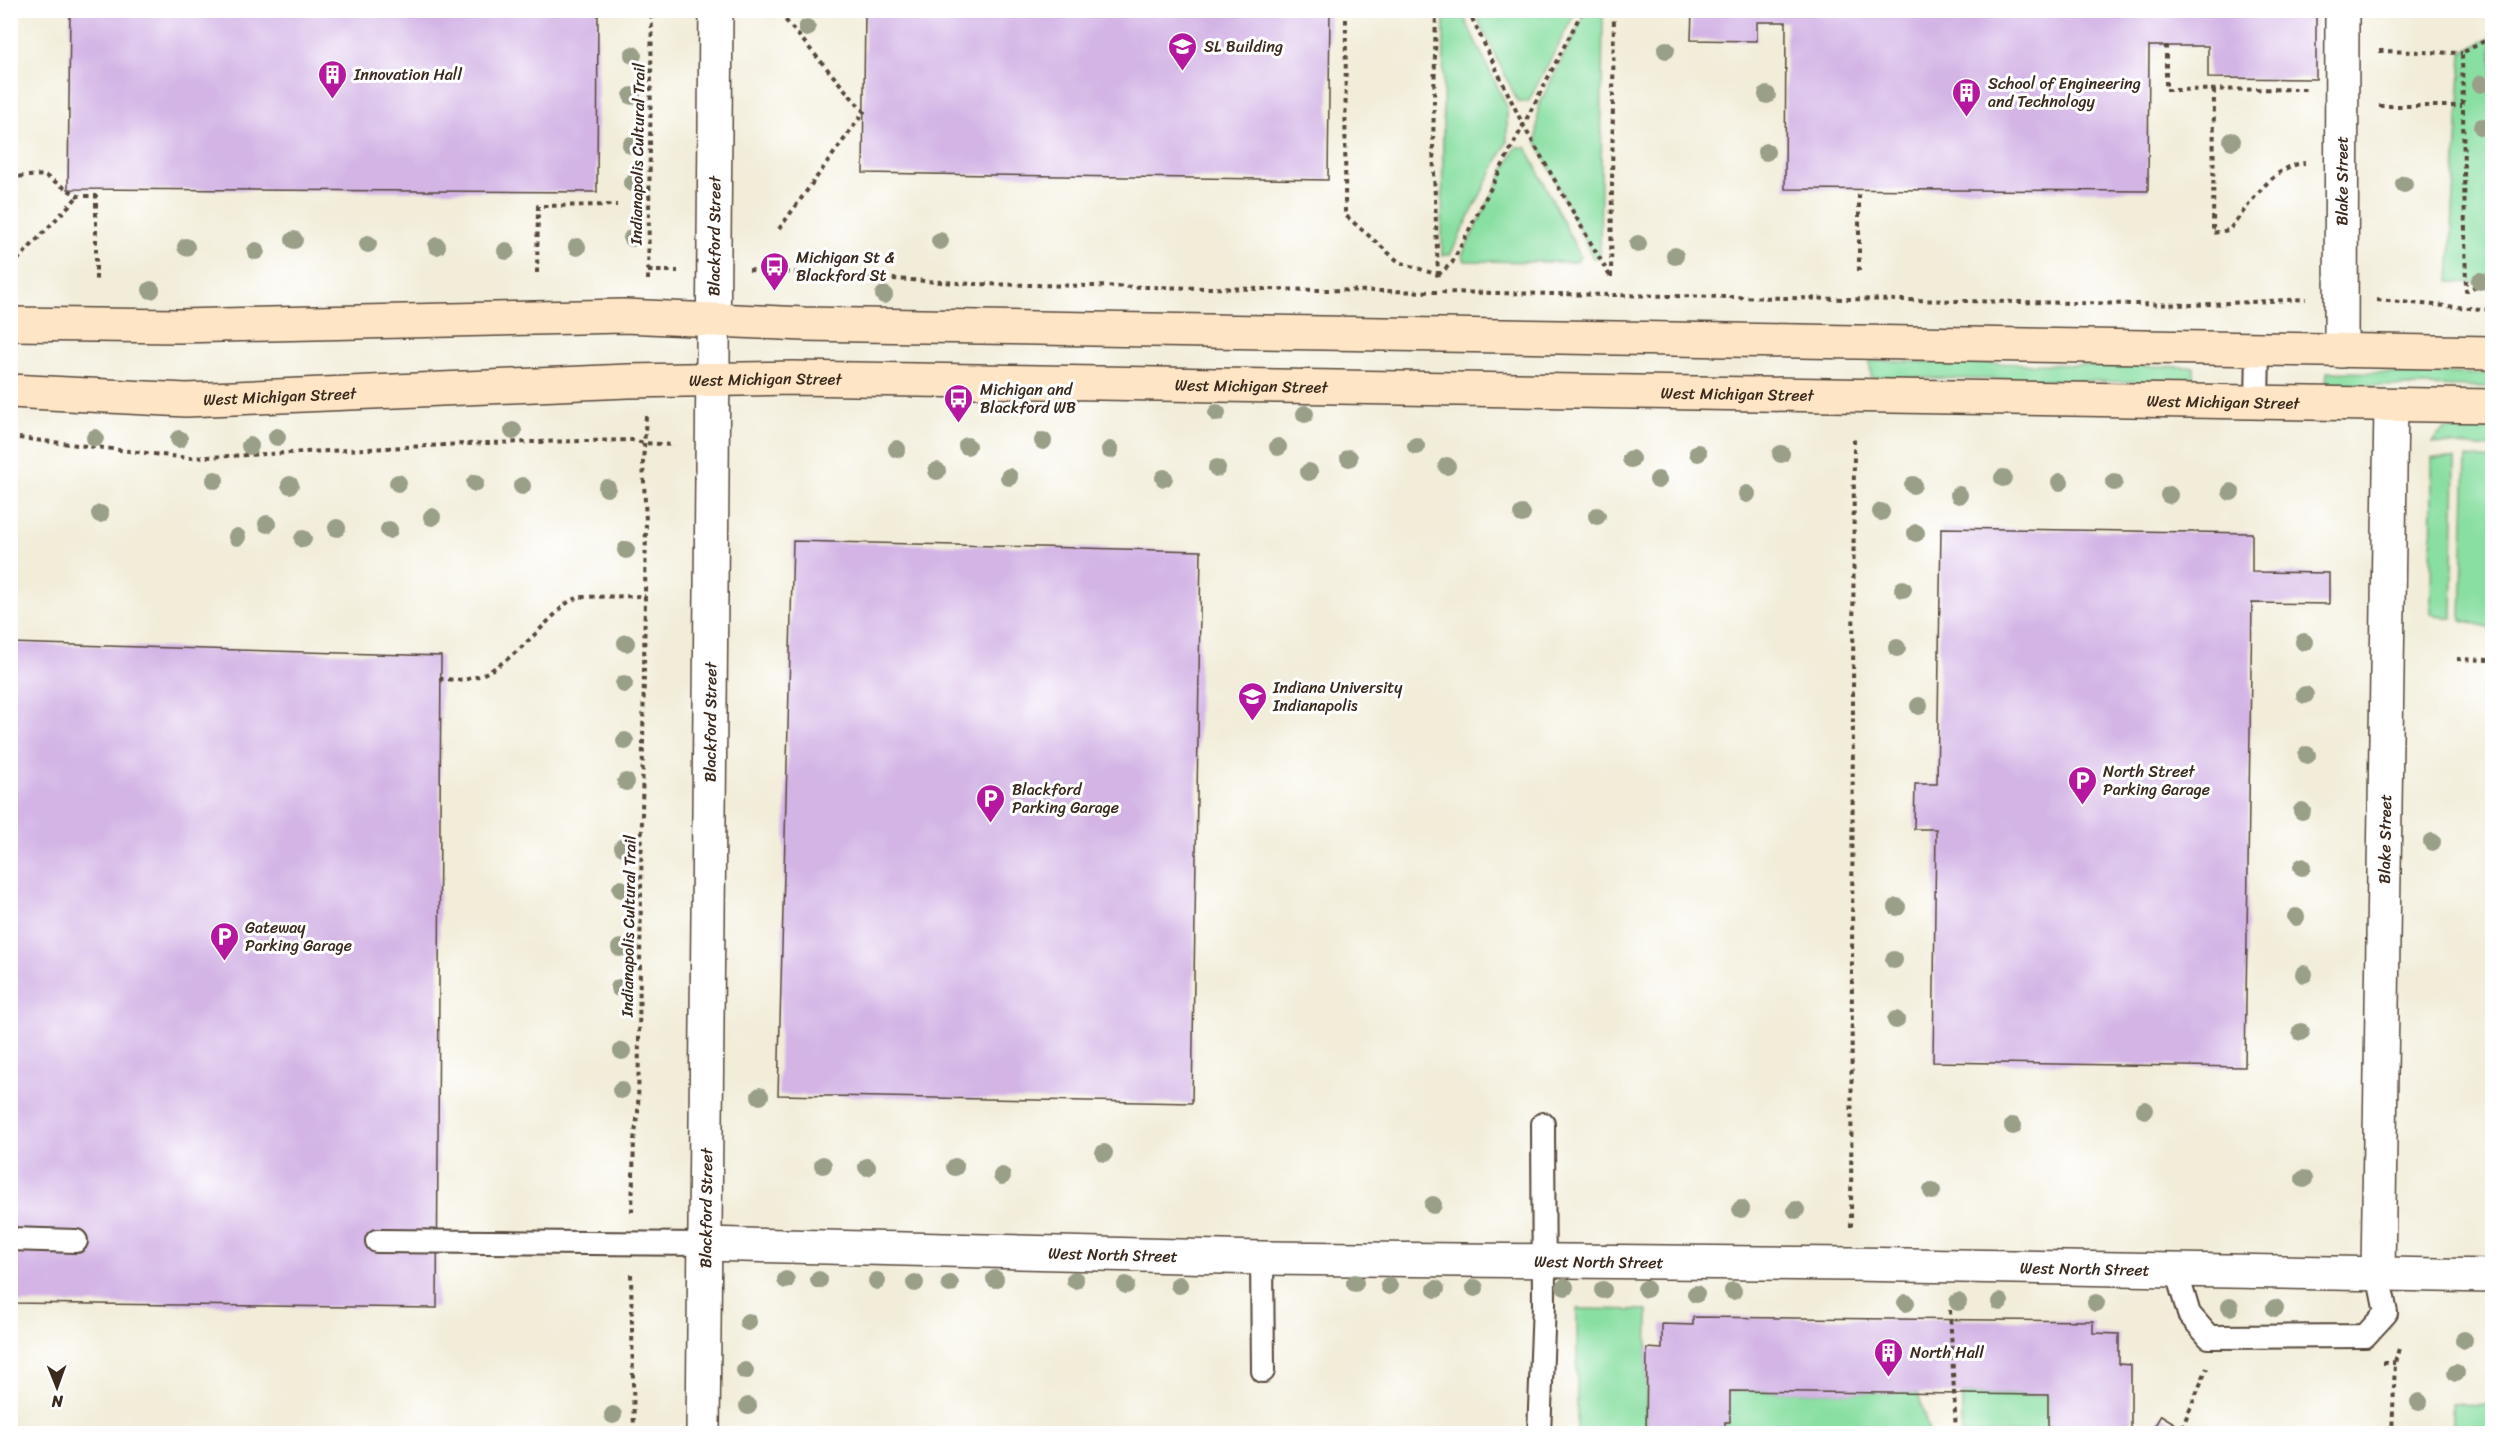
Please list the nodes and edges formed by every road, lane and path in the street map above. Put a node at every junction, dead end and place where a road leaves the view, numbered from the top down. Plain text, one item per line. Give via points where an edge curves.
1 (652, 10) edge
2 (716, 10) edge
3 (1346, 10) edge
4 (1436, 10) edge
5 (1467, 10) edge
6 (1583, 10) edge
7 (1614, 10) edge
8 (2342, 10) edge
9 (782, 16) dead end
10 (2493, 37) edge
11 (2166, 45) dead end
12 (2379, 51) dead end
13 (2462, 52) junction
14 (2313, 88) dead end
15 (2214, 90) junction
16 (2376, 106) dead end
17 (2462, 106) junction
18 (1523, 125) junction
19 (2315, 162) dead end
20 (10, 177) edge
21 (1859, 190) dead end
22 (78, 196) junction
23 (617, 205) dead end
24 (779, 229) dead end
25 (11, 267) edge
26 (740, 269) dead end
27 (648, 271) junction
28 (1859, 271) dead end
29 (685, 272) dead end
30 (537, 273) dead end
31 (1438, 275) junction
32 (2493, 279) edge
33 (96, 282) dead end
34 (648, 289) dead end
35 (2317, 299) dead end
36 (2376, 300) dead end
37 (2493, 310) edge
38 (712, 320) junction
39 (10, 324) edge
40 (2258, 350) junction
41 (2341, 351) junction
42 (2493, 353) edge
43 (712, 379) junction
44 (10, 391) edge
45 (2257, 402) junction
46 (2391, 405) junction
47 (2493, 406) edge
48 (646, 419) dead end
49 (10, 437) edge
50 (1854, 438) dead end
51 (644, 443) junction
52 (682, 445) dead end
53 (645, 596) junction
54 (2457, 659) dead end
55 (2493, 660) edge
56 (439, 679) dead end
57 (1543, 1124) dead end
58 (10, 1239) edge
59 (76, 1241) dead end
60 (377, 1241) dead end
61 (632, 1244) junction
62 (705, 1244) junction
63 (1262, 1258) junction
64 (1544, 1260) junction
65 (1851, 1264) junction
66 (2176, 1270) junction
67 (2379, 1273) junction
68 (2493, 1276) edge
69 (1950, 1310) dead end
70 (2401, 1340) dead end
71 (2208, 1365) dead end
72 (1263, 1371) dead end
73 (2182, 1428) dead end
74 (634, 1434) edge
75 (703, 1434) edge
76 (1539, 1434) edge
77 (1956, 1434) edge
78 (2392, 1434) edge

1 - 27 path, Indianapolis Cultural Trail
2 - 38 street, Blackford Street
3 - 31 path via 1345,215 1399,262
4 - 31 path via 1433,147
5 - 18 path
6 - 18 path
7 - 18 path via 1611,278
8 - 41 street, Blake Street
9 - 24 path via 864,112
10 - 13 path
11 - 15 path via 2166,90
12 - 13 path
13 - 17 path
14 - 15 path
15 - 19 path via 2213,233 2229,230 2274,176 2295,164
16 - 17 path
17 - 32 path via 2466,291
18 - 31 path via 1452,263
20 - 22 path via 44,175
21 - 28 path
22 - 25 path
22 - 33 path via 96,196
23 - 30 path via 538,206
26 - 35 path via 974,284 2193,305
27 - 29 path
27 - 34 path, Indianapolis Cultural Trail
36 - 37 path
38 - 39 main road via 624,316 191,326
38 - 40 main road
38 - 43 street, Blackford Street
40 - 41 main road
40 - 45 lane
41 - 42 main road
43 - 44 main road, West Michigan Street via 186,400
43 - 45 main road, West Michigan Street
43 - 62 street, Blackford Street
45 - 46 main road, West Michigan Street
46 - 47 main road, West Michigan Street
46 - 67 street, Blake Street
48 - 51 path, Indianapolis Cultural Trail
49 - 51 path via 188,458 485,443
50 - 65 path
51 - 52 path
51 - 53 path, Indianapolis Cultural Trail
53 - 56 path via 579,597 567,603 509,658 487,672 472,679
53 - 61 path, Indianapolis Cultural Trail via 638,1113
54 - 55 path
57 - 64 lane
58 - 59 lane
60 - 61 lane
61 - 62 lane
61 - 74 path, Indianapolis Cultural Trail
62 - 63 street, West North Street
62 - 75 street, Blackford Street
63 - 64 street, West North Street
63 - 72 lane
64 - 65 street, West North Street
64 - 76 lane
65 - 66 street, West North Street
66 - 67 street, West North Street
66 - 67 lane via 2189,1314 2209,1336 2366,1336 2386,1313
67 - 68 street, West North Street
69 - 77 path
70 - 78 path via 2395,1363
71 - 73 path

